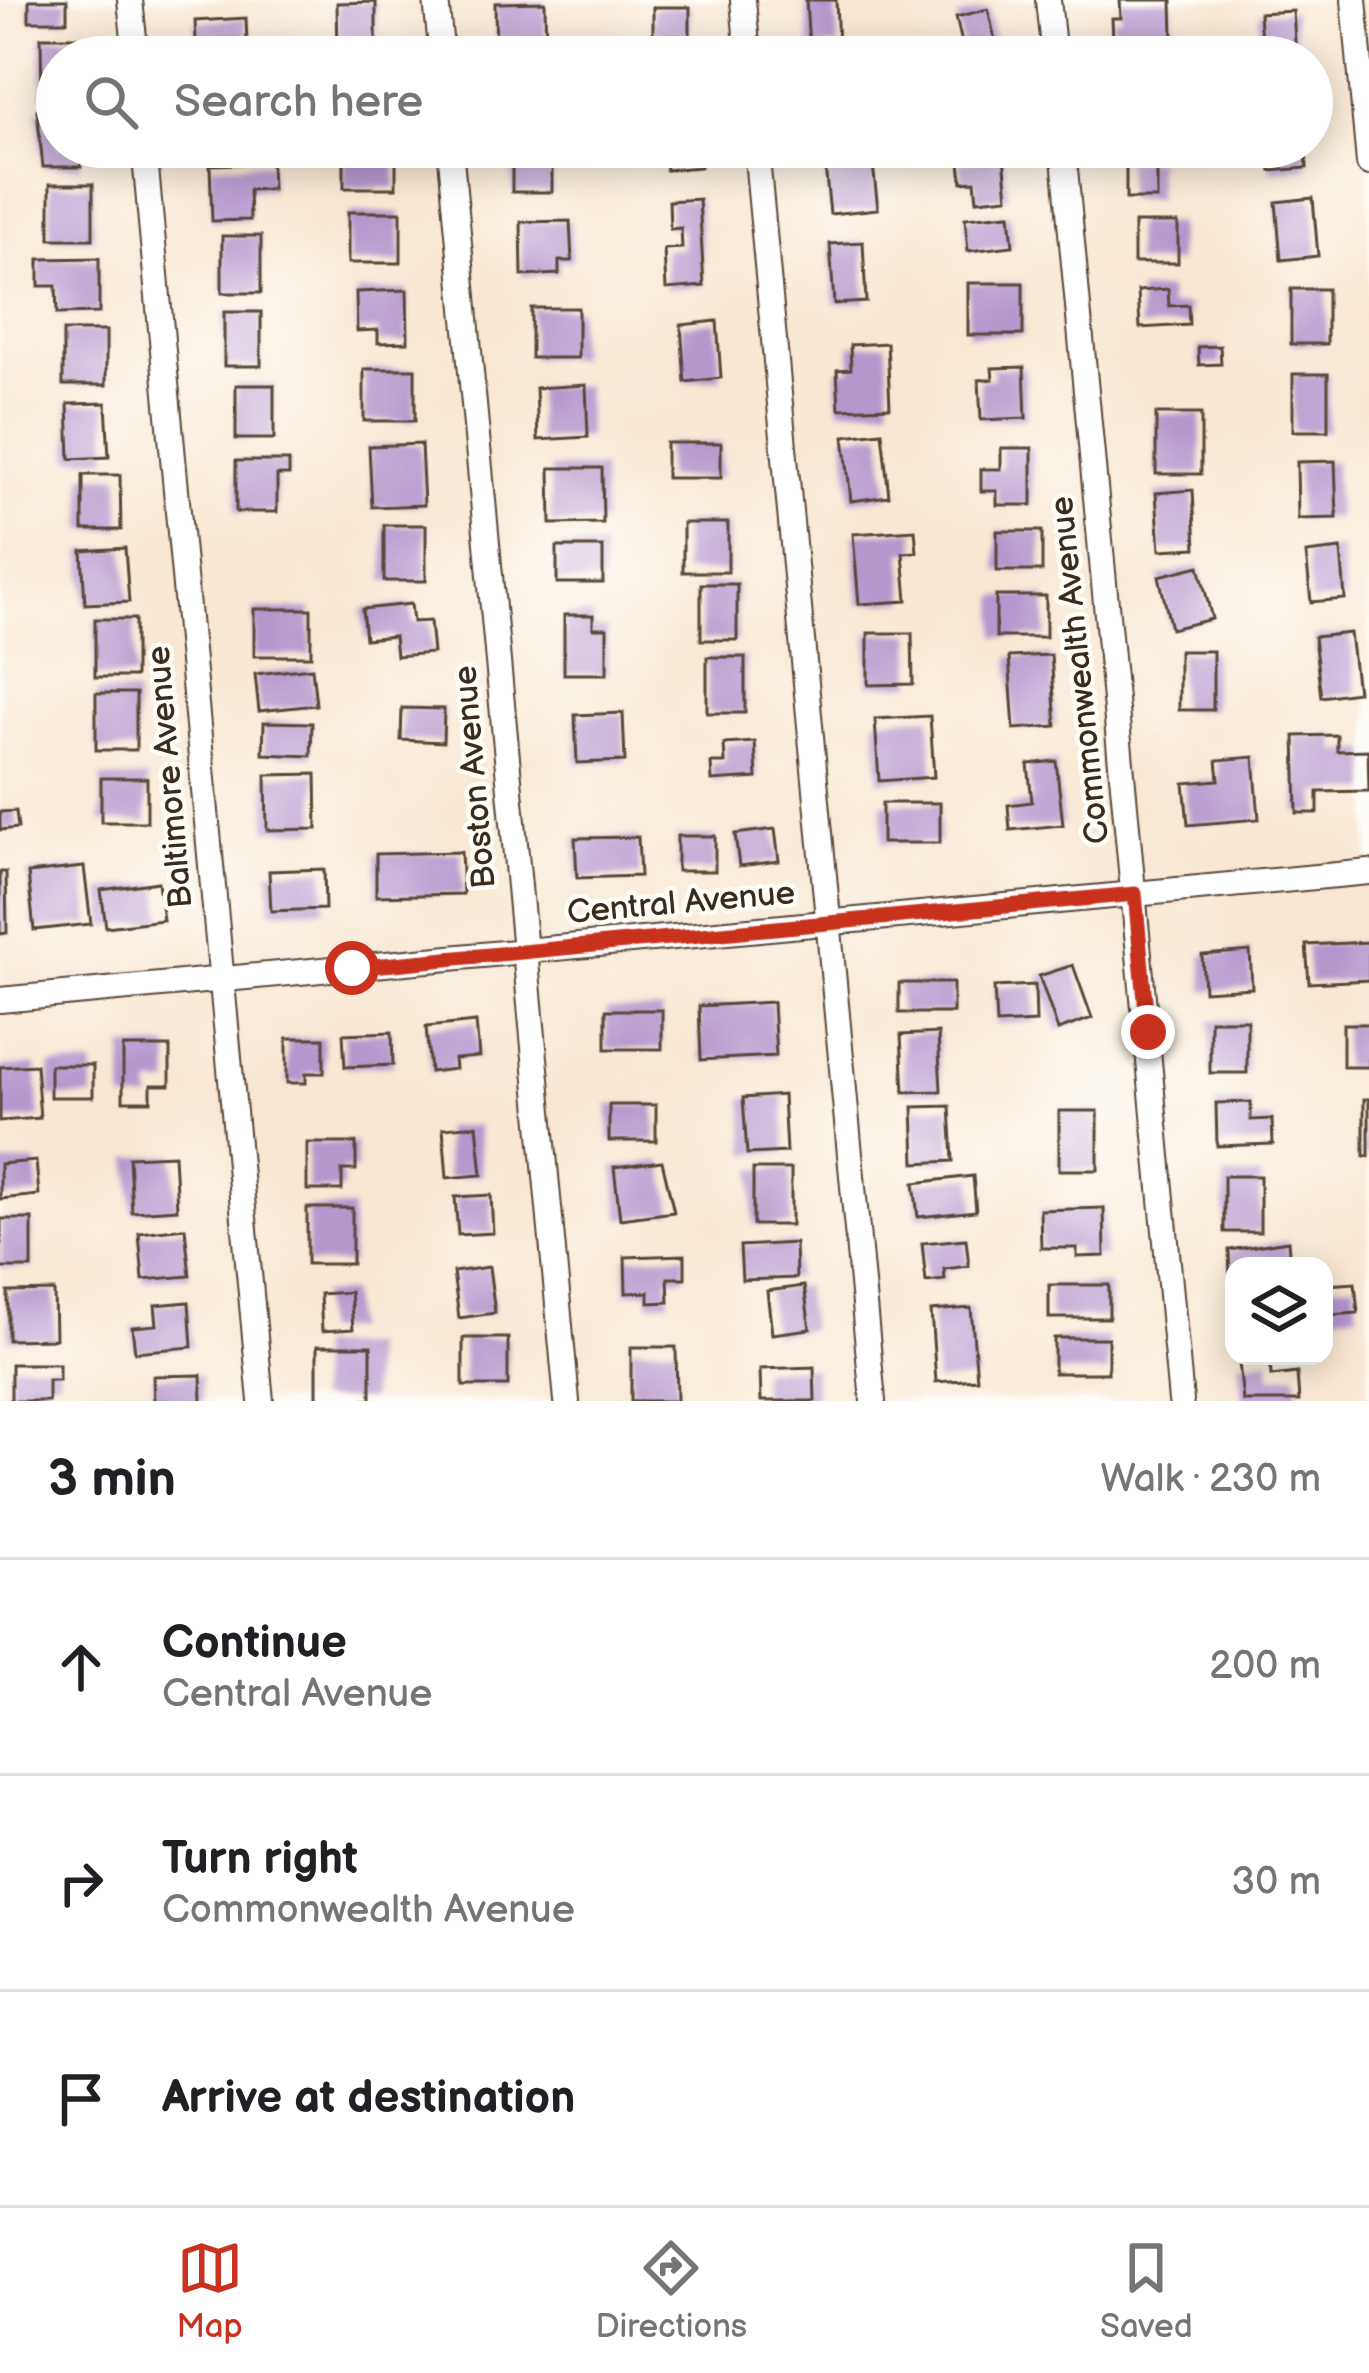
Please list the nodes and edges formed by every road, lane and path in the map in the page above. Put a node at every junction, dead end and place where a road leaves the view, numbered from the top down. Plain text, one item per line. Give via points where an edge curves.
1 (130, 0) edge
2 (436, 0) edge
3 (743, 0) edge
4 (1048, 0) edge
5 (1354, 0) edge
6 (134, 36) edge
7 (440, 36) edge
8 (746, 36) edge
9 (1052, 36) edge
10 (1369, 163) edge
11 (146, 168) edge
12 (452, 168) edge
13 (758, 168) edge
14 (1065, 168) edge
15 (1369, 872) edge
16 (1135, 894) junction
17 (828, 922) junction
18 (525, 951) junction
19 (221, 980) junction
20 (0, 1000) edge
21 (261, 1401) edge
22 (567, 1401) edge
23 (873, 1401) edge
24 (1181, 1401) edge

1 - 6 street
2 - 7 street
3 - 8 street
4 - 9 street
5 - 10 street
11 - 19 street, Baltimore Avenue
12 - 18 street, Boston Avenue
13 - 17 street
14 - 16 street, Commonwealth Avenue
15 - 16 street, Central Avenue
16 - 17 street, Central Avenue
16 - 24 street, Commonwealth Avenue
17 - 18 street, Central Avenue
17 - 23 street
18 - 19 street, Central Avenue
18 - 22 street, Boston Avenue
19 - 20 street, Central Avenue
19 - 21 street, Baltimore Avenue

